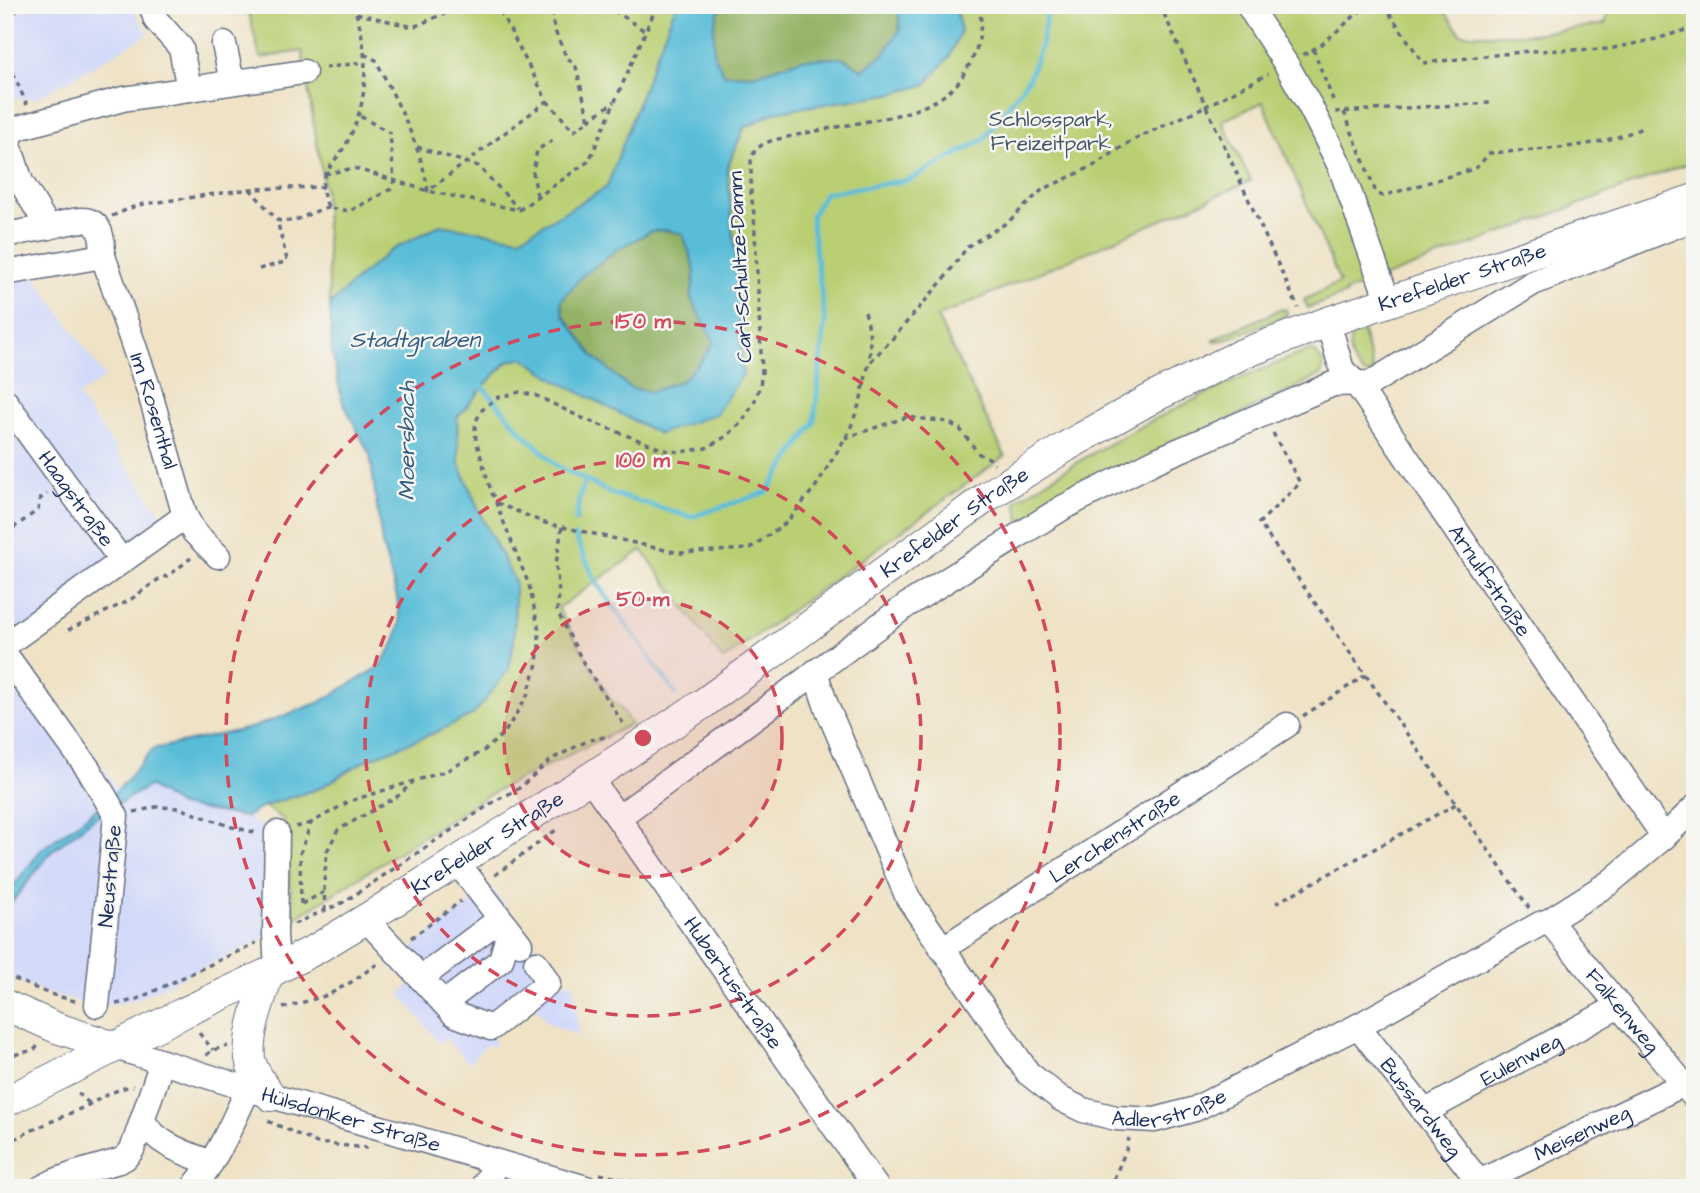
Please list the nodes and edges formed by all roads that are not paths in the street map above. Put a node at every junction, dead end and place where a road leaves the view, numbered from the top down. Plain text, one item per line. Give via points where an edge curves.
1 (150, 5) edge
2 (1249, 6) edge
3 (223, 44) dead end
4 (304, 72) road end
5 (232, 82) junction
6 (189, 89) junction
7 (1695, 200) edge
8 (1695, 218) edge
9 (48, 227) junction
10 (5, 235) edge
11 (103, 256) junction
12 (5, 273) edge
13 (1388, 301) junction
14 (1314, 319) junction
15 (1356, 383) junction
16 (5, 401) edge
17 (186, 516) junction
18 (212, 550) road end
19 (122, 561) junction
20 (5, 645) edge
21 (5, 654) edge
22 (815, 672) junction
23 (1287, 725) road end
24 (590, 778) junction
25 (1695, 807) edge
26 (619, 817) junction
27 (277, 834) road end
28 (1664, 837) junction
29 (457, 862) junction
30 (366, 919) junction
31 (1545, 923) junction
32 (510, 932) junction
33 (942, 949) junction
34 (536, 963) dead end
35 (273, 971) junction
36 (432, 991) junction
37 (90, 1004) road end
38 (5, 1005) edge
39 (1619, 1006) junction
40 (1358, 1026) junction
41 (115, 1047) junction
42 (158, 1072) junction
43 (1690, 1091) edge
44 (260, 1093) junction
45 (5, 1102) edge
46 (1424, 1112) junction
47 (143, 1121) junction
48 (211, 1163) junction
49 (497, 1163) junction
50 (1481, 1185) edge
51 (41, 1188) edge
52 (193, 1188) edge
53 (482, 1188) edge
54 (586, 1188) edge
55 (877, 1188) edge

1 - 6 street via 156,20 181,48
2 - 13 street via 1310,106 1340,166
3 - 5 street
4 - 5 street
5 - 6 street
6 - 9 street via 123,99 14,131 9,145 21,182
7 - 13 main road, Krefelder Straße
8 - 15 street, Krefelder Straße via 1534,283 1371,383
9 - 10 street
9 - 11 street, Im Rosenthal via 86,219 97,226 103,239
11 - 12 street
11 - 17 street, Im Rosenthal
13 - 14 main road, Krefelder Straße
14 - 15 street, Arnulfstraße via 1333,339 1342,370
14 - 24 main road, Krefelder Straße via 1154,397 988,496 705,703
15 - 22 street, Krefelder Straße via 1333,384 1157,460 1064,507 907,605
15 - 28 street, Arnulfstraße
16 - 19 street, Haagstraße
17 - 18 street, Im Rosenthal
17 - 19 street
19 - 20 street
21 - 37 street, Neustraße via 117,816
22 - 26 street, Krefelder Straße
22 - 33 street, Adlerstraße via 908,898
23 - 33 street, Lerchenstraße
24 - 26 street, Hubertusstraße
24 - 29 main road, Krefelder Straße
25 - 28 street, Adlerstraße
26 - 55 street, Hubertusstraße
27 - 35 street
28 - 31 street, Adlerstraße via 1609,883
29 - 30 main road, Krefelder Straße
29 - 32 street
30 - 35 main road, Krefelder Straße
30 - 36 street
31 - 39 street, Falkenweg
31 - 40 street, Adlerstraße
32 - 36 street
32 - 36 street via 501,960
33 - 40 street, Adlerstraße via 1028,1073 1061,1099 1116,1118 1155,1120 1195,1109
34 - 36 street via 548,983 491,1028 454,1014
35 - 41 main road, Krefelder Straße
35 - 44 main road via 252,1026 250,1059
38 - 41 main road
39 - 43 street, Falkenweg
39 - 46 street, Eulenweg
40 - 46 street, Bussardweg
41 - 42 street, Hülsdonker Straße
41 - 45 main road, Krefelder Straße
42 - 44 street, Hülsdonker Straße
42 - 47 street
43 - 50 street, Meisenweg
44 - 48 street
44 - 49 street, Hülsdonker Straße
46 - 50 street, Bussardweg
47 - 48 street via 162,1142
47 - 51 street via 125,1158
48 - 52 street
49 - 53 street
49 - 54 street, Hülsdonker Straße

